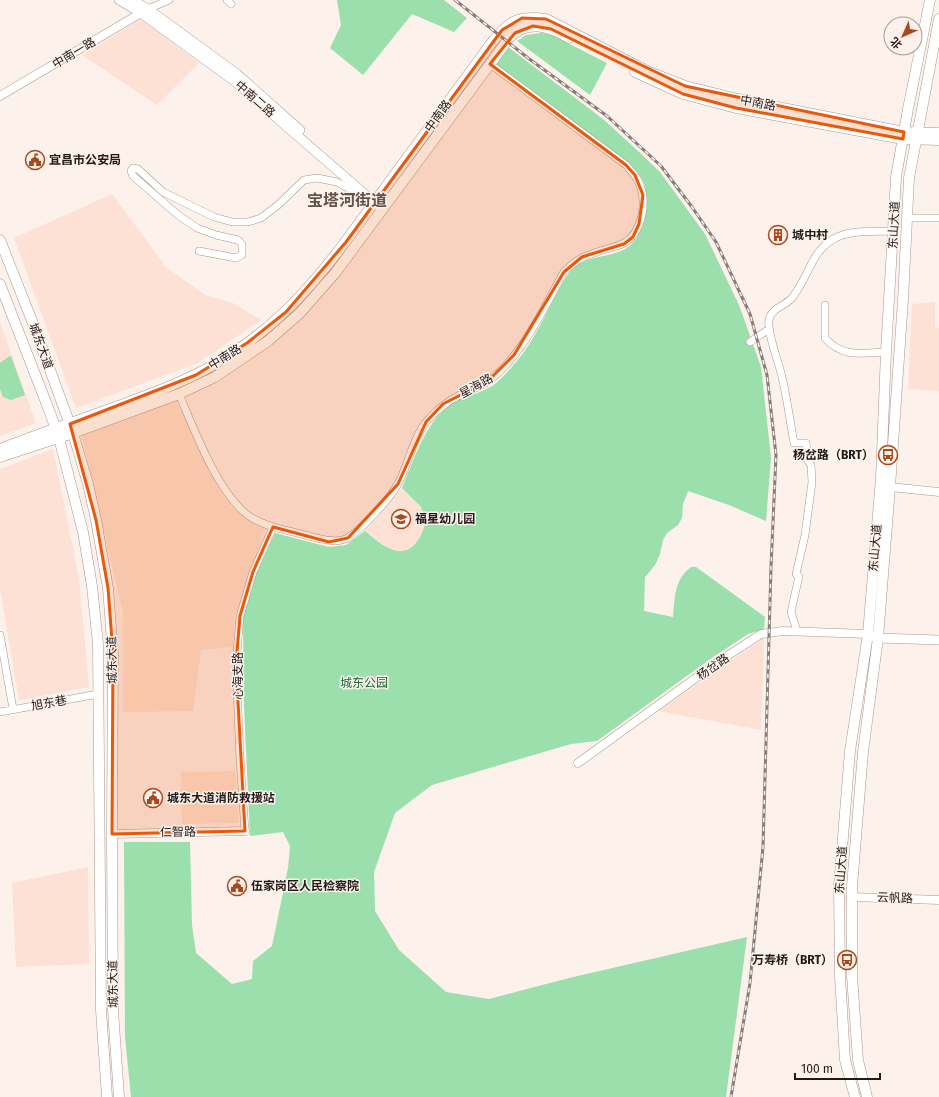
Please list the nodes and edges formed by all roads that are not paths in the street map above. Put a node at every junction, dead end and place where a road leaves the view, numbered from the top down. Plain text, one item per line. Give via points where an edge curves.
1 (119, 0) edge
2 (132, 0) edge
3 (169, 0) edge
4 (930, 0) edge
5 (144, 11) junction
6 (939, 18) edge
7 (490, 64) junction
8 (0, 96) edge
9 (939, 133) edge
10 (904, 136) junction
11 (916, 137) junction
12 (939, 140) edge
13 (380, 204) junction
14 (907, 218) junction
15 (939, 218) edge
16 (893, 231) junction
17 (0, 240) edge
18 (199, 251) dead end
19 (0, 284) edge
20 (825, 305) dead end
21 (769, 329) junction
22 (750, 342) dead end
23 (886, 352) junction
24 (179, 394) junction
25 (72, 428) junction
26 (57, 433) junction
27 (0, 448) edge
28 (0, 457) edge
29 (890, 487) junction
30 (939, 492) edge
31 (273, 527) junction
32 (797, 631) junction
33 (939, 634) edge
34 (0, 635) edge
35 (874, 635) junction
36 (939, 640) edge
37 (98, 694) junction
38 (13, 709) junction
39 (0, 712) edge
40 (578, 763) dead end
41 (245, 831) joint
42 (112, 834) junction
43 (851, 897) junction
44 (939, 900) edge
45 (107, 1097) edge
46 (119, 1097) edge
47 (855, 1097) edge
48 (868, 1097) edge

1 - 5 main road, 中南二路
2 - 5 main road, 中南二路
3 - 5 street
4 - 10 main road, 东山大道
5 - 8 street, 中南一路
5 - 13 main road, 中南二路 via 236,74
6 - 11 main road, 东山大道
7 - 10 main road, 中南路 via 515,33 526,27 542,26 683,94 736,108
7 - 13 main road, 中南路
7 - 31 street, 星海路 via 626,165 635,175 643,195 639,224 633,237 624,244 582,257 572,263 564,272 524,343 488,381 443,404 426,422 398,484 369,519 348,538 330,542
9 - 11 main road, 中南路
10 - 11 main road, 中南路
10 - 13 main road, 中南路 via 685,86 649,72 546,19 522,18 502,30
10 - 16 main road, 东山大道 via 896,177
11 - 12 main road, 中南路
11 - 14 main road, 东山大道 via 909,178
13 - 18 street via 337,182 317,178 304,180 261,218 248,222 232,222 214,217 163,192 138,169 133,168 133,176 178,215 197,228 238,240 243,249 242,255 236,258
13 - 24 main road, 中南路 via 336,272 312,301 254,351 215,377
13 - 25 main road, 中南路 via 302,296 247,343 219,362 177,384
14 - 15 street
14 - 29 main road, 东山大道
16 - 21 street via 853,232 837,236 828,242 820,250 804,282 790,299 770,315
16 - 23 main road, 东山大道
17 - 25 main road, 城东大道
19 - 26 main road, 城东大道
20 - 23 street via 825,338 830,344 846,352
21 - 22 street
21 - 32 street via 782,377 794,443 806,444 811,465 812,482 805,535 791,612
23 - 35 main road, 东山大道
24 - 25 main road, 中南路
24 - 31 street, 星海路 via 197,437 226,492 249,516
25 - 26 main road, 中南路
25 - 42 main road, 城东大道 via 88,484 108,588 113,654
26 - 27 main road, 中南路
26 - 28 main road, 中南路
26 - 37 main road, 城东大道 via 83,532 90,574 98,644
29 - 30 street
29 - 35 main road, 东山大道
31 - 41 street, 心海支路 via 253,572 240,616 236,664
32 - 35 street, 杨岔路
32 - 40 street, 杨岔路 via 761,634
33 - 35 main road, 杨岔路
34 - 38 street
35 - 36 main road, 杨岔路
35 - 43 main road, 东山大道
35 - 47 main road, 东山大道 via 850,751 839,886 840,976 845,1060
37 - 38 street, 旭东巷
37 - 45 main road, 城东大道 via 101,1010
38 - 39 street, 旭东巷
41 - 42 street, 仁智路
42 - 46 main road, 城东大道 via 114,1010
43 - 44 street, 云帆路
43 - 48 main road, 东山大道 via 852,976 858,1060

